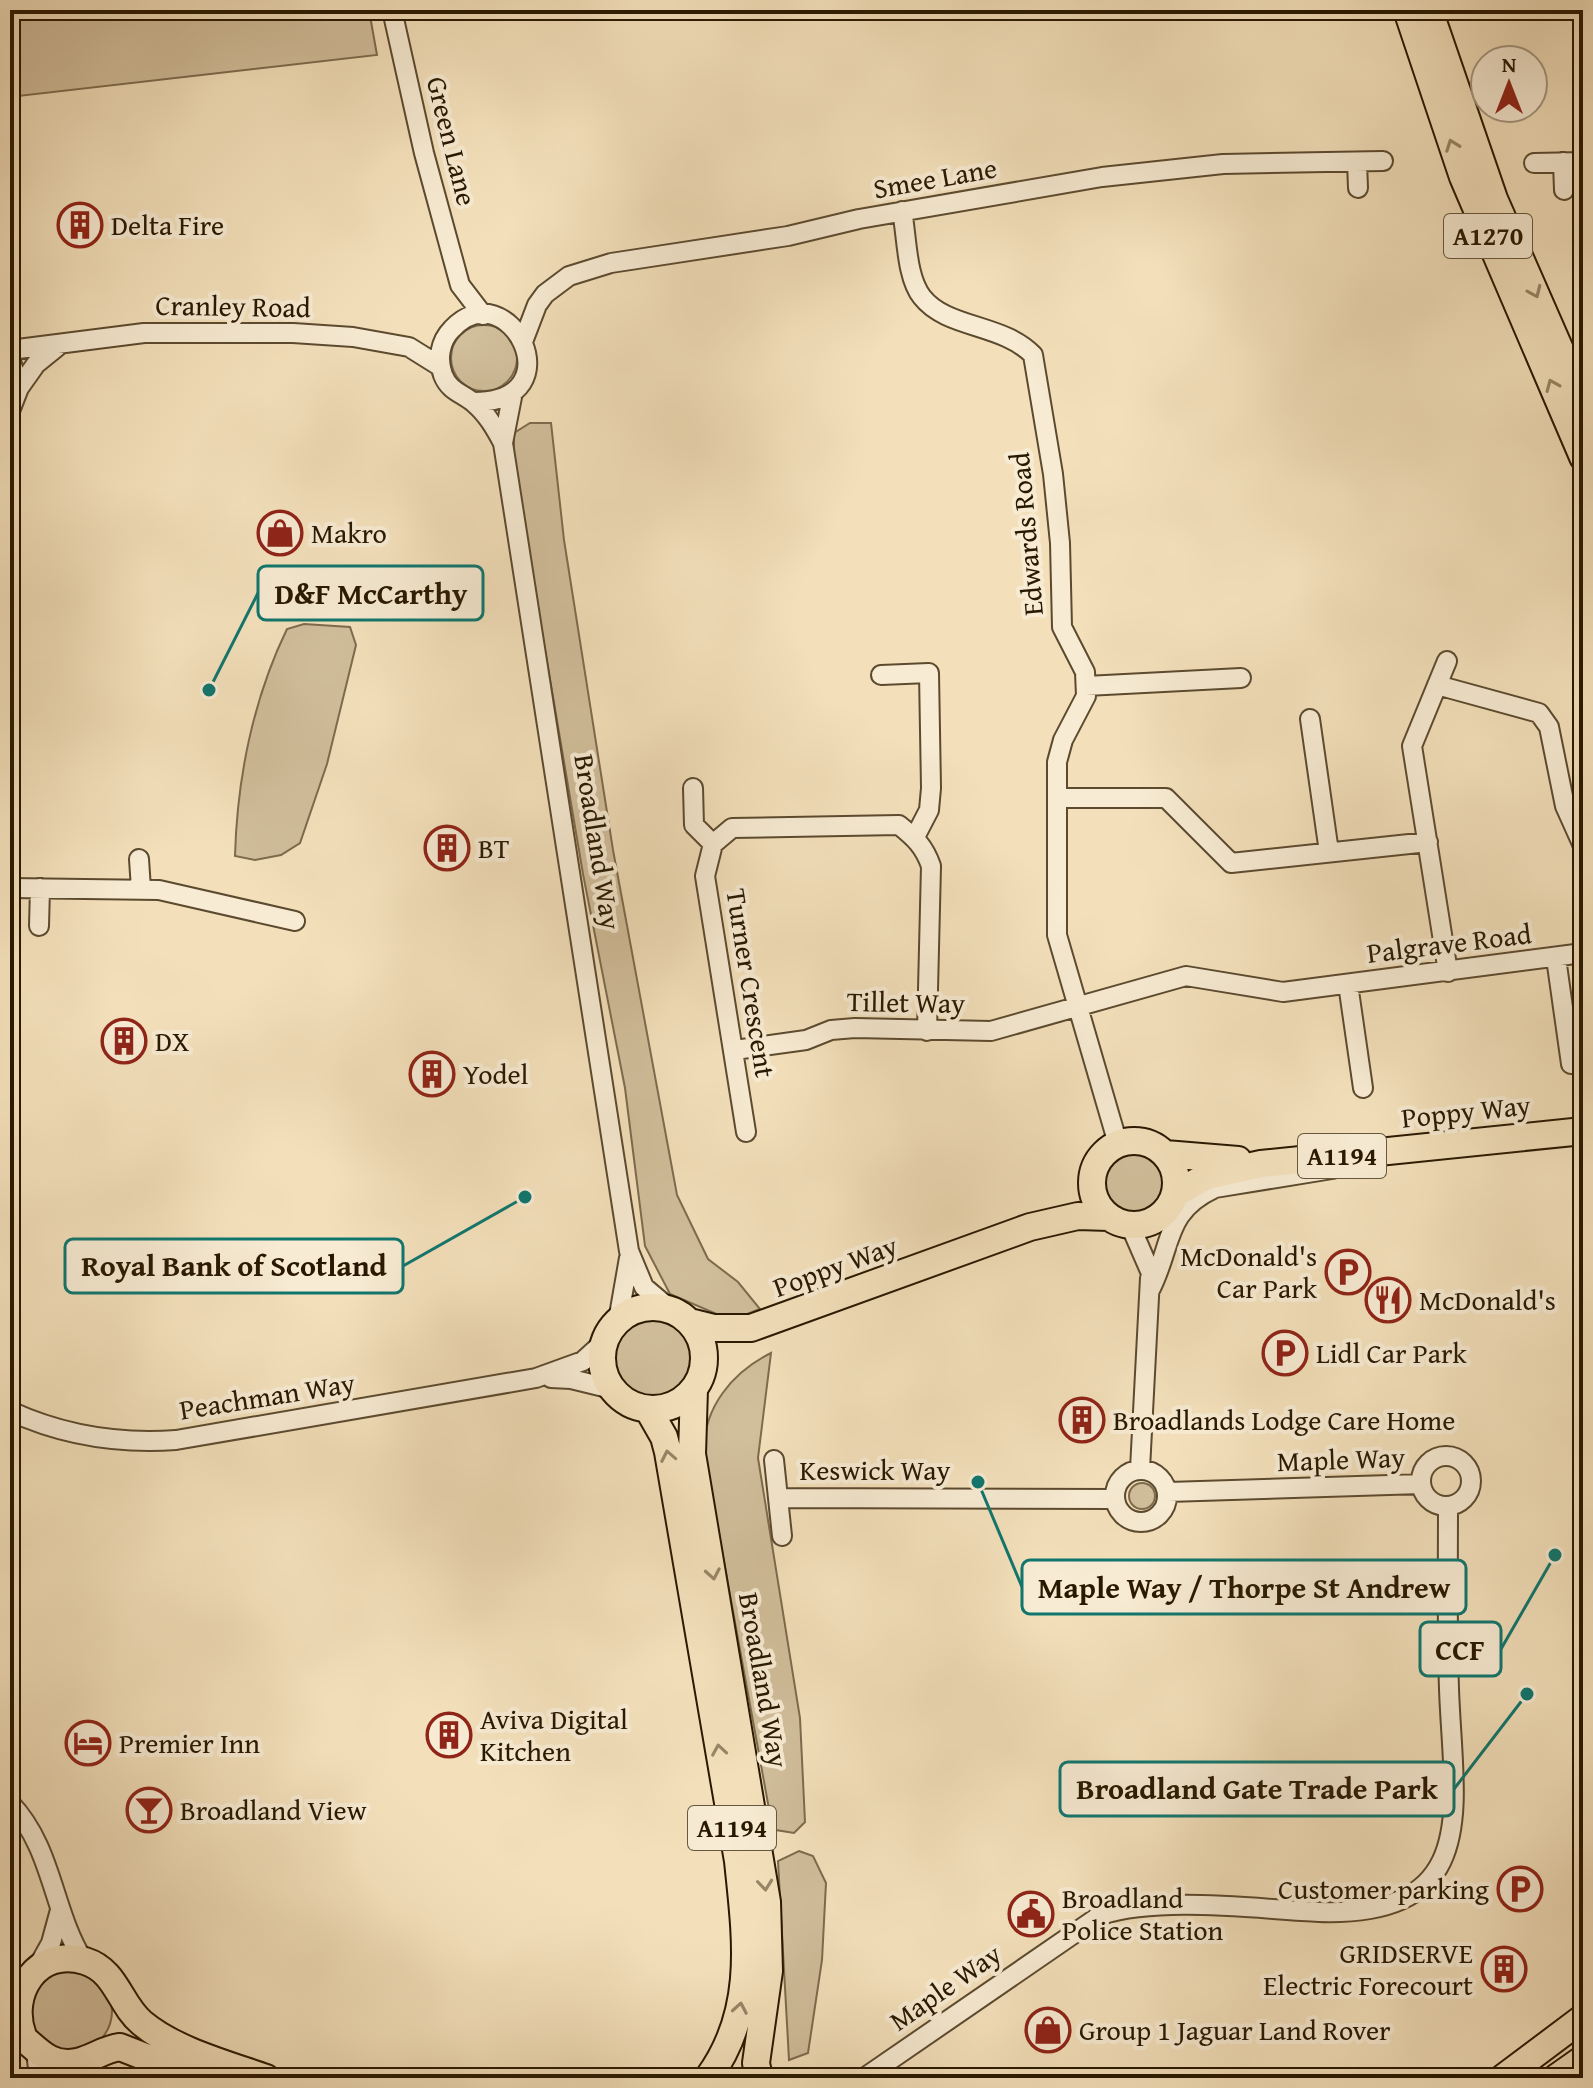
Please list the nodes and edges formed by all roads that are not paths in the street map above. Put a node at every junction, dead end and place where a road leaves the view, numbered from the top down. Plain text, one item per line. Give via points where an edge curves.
1 (392, 10) edge
2 (1407, 10) edge
3 (1429, 10) edge
4 (1383, 161) dead end
5 (1357, 162) junction
6 (1563, 162) junction
7 (1583, 162) edge
8 (1534, 163) dead end
9 (1358, 188) dead end
10 (1564, 190) dead end
11 (902, 211) junction
12 (460, 285) junction
13 (537, 305) junction
14 (483, 315) junction
15 (508, 322) junction
16 (448, 333) junction
17 (524, 339) junction
18 (57, 347) junction
19 (409, 347) junction
20 (10, 350) edge
21 (10, 358) edge
22 (441, 367) junction
23 (19, 388) junction
24 (513, 392) junction
25 (473, 402) junction
26 (1583, 402) edge
27 (10, 411) edge
28 (503, 443) junction
29 (1583, 457) edge
30 (1447, 661) dead end
31 (881, 675) dead end
32 (1241, 678) dead end
33 (1437, 685) junction
34 (1086, 686) junction
35 (1310, 719) dead end
36 (693, 788) dead end
37 (1057, 798) junction
38 (915, 837) junction
39 (1428, 842) junction
40 (713, 844) junction
41 (1583, 846) edge
42 (1329, 852) junction
43 (139, 859) dead end
44 (10, 888) edge
45 (40, 888) junction
46 (141, 889) junction
47 (295, 921) dead end
48 (39, 926) dead end
49 (1583, 953) edge
50 (1556, 958) junction
51 (1448, 972) junction
52 (1348, 984) junction
53 (1076, 1008) junction
54 (927, 1031) junction
55 (735, 1050) junction
56 (1571, 1064) dead end
57 (1363, 1088) dead end
58 (1583, 1131) edge
59 (746, 1132) dead end
60 (1541, 1135) junction
61 (1583, 1138) edge
62 (1118, 1144) junction
63 (1424, 1147) junction
64 (1165, 1154) junction
65 (1261, 1164) junction
66 (1093, 1171) junction
67 (1169, 1204) junction
68 (1119, 1221) junction
69 (1030, 1227) junction
70 (629, 1251) junction
71 (1150, 1280) junction
72 (680, 1316) junction
73 (751, 1328) junction
74 (612, 1331) junction
75 (536, 1378) junction
76 (699, 1380) junction
77 (612, 1389) junction
78 (648, 1409) junction
79 (10, 1411) edge
80 (774, 1460) dead end
81 (1140, 1469) junction
82 (1421, 1484) junction
83 (1168, 1492) junction
84 (779, 1498) junction
85 (1115, 1499) junction
86 (1448, 1506) junction
87 (782, 1536) dead end
88 (10, 1803) edge
89 (60, 1910) junction
90 (83, 1960) junction
91 (22, 1985) edge
92 (124, 2000) junction
93 (1583, 2018) edge
94 (23, 2038) edge
95 (106, 2049) junction
96 (1583, 2059) edge
97 (69, 2070) edge
98 (39, 2078) edge
99 (199, 2078) edge
100 (266, 2078) edge
101 (708, 2078) edge
102 (759, 2078) edge
103 (864, 2078) edge
104 (1503, 2078) edge
105 (1556, 2078) edge

1 - 12 street, Green Lane
29 -> 2 highway, A1270 via 1463,177
3 -> 26 highway, A1270 via 1494,199
4 - 5 street, Smee Lane
5 - 9 street
5 - 11 street, Smee Lane via 1223,164 1148,172
6 - 7 street
6 - 8 street
6 - 10 street
11 - 13 street, Smee Lane via 788,236 611,263 569,276
11 - 34 street, Edwards Road via 914,281 922,297 939,312 1011,336 1033,355 1056,502 1062,627 1085,672
12 - 14 street, Green Lane
12 - 16 street, Green Lane
13 - 15 street, Smee Lane
13 - 17 street, Smee Lane
14 - 15 street
14 - 16 street via 464,320
15 - 17 street
16 - 19 street, Cranley Road
16 - 22 street
17 - 24 street, Broadland Way via 528,366
18 - 19 street, Cranley Road via 124,334 217,332 338,336
18 - 20 street, Cranley Road
18 - 23 street
19 - 22 street, Cranley Road
21 - 23 street
22 - 25 street, Broadland Way via 455,392
23 - 27 street
24 - 25 street via 494,402
24 - 28 street, Broadland Way
25 - 28 street, Broadland Way
28 - 70 street, Broadland Way
30 - 33 street
31 - 38 street via 929,673 931,788 929,810
32 - 34 street
33 - 39 street via 1412,746
33 - 41 street via 1539,713 1549,727 1565,806
34 - 37 street via 1057,762
35 - 42 street
36 - 40 street via 694,825
37 - 42 street via 1166,798 1231,863
37 - 53 street via 1057,935
38 - 40 street via 899,825 732,828
38 - 54 street via 931,866
39 - 42 street
39 - 51 street
40 - 55 street, Turner Crescent via 705,876
43 - 46 street
44 - 45 street
45 - 46 street
45 - 48 street
46 - 47 street via 182,893
49 - 50 street, Palgrave Road
50 - 51 street, Palgrave Road
50 - 56 street, Palgrave Road
51 - 52 street, Palgrave Road
52 - 53 street, Palgrave Road via 1283,992 1186,976
52 - 57 street, Palgrave Road
53 - 54 street, Tillet Way via 991,1031
53 - 62 street
54 - 55 street, Tillet Way via 831,1030 806,1040
55 - 59 street, Turner Crescent
58 - 60 highway, Poppy Way / A1194
60 - 61 highway
60 - 63 highway, Poppy Way / A1194
62 - 64 highway via 1144,1141
62 - 66 highway
63 - 65 highway, Poppy Way / A1194
63 - 71 street via 1199,1195 1171,1227 1160,1272
64 - 65 highway, Poppy Way / A1194
64 - 67 highway via 1173,1166
65 - 67 highway, Poppy Way / A1194 via 1207,1176
66 - 68 highway via 1094,1196
66 - 69 highway, Poppy Way via 1080,1192
67 - 68 highway via 1142,1224
67 - 71 street
68 - 69 highway, Poppy Way via 1078,1216
68 - 71 street
69 - 73 highway, Poppy Way
70 - 72 street, Broadland Way via 644,1287
70 - 74 street, Broadland Way via 627,1284
71 - 81 street
72 - 73 highway, Poppy Way via 714,1328
72 - 74 highway via 645,1307
72 - 76 highway via 704,1346
73 - 76 highway, Poppy Way via 717,1351
74 - 75 street, Peachman Way via 583,1361
74 - 77 highway via 603,1366
75 - 77 street, Peachman Way via 571,1379
75 - 79 street, Peachman Way via 238,1431 145,1442 92,1438 38,1425
76 - 78 highway via 672,1406
76 -> 102 highway, Broadland Way / A1194 via 692,1454 767,1902 769,1971 756,2063
77 - 78 highway
101 -> 78 highway, Broadland Way / A1194 via 738,2021 744,1984 743,1912 668,1452
80 - 84 street, Keswick Way
81 - 83 street via 1160,1477
81 - 85 street via 1123,1477
82 - 83 street, Maple Way
82 - 86 street via 1430,1501
82 - 86 street via 1423,1472 1436,1458 1450,1456 1465,1464 1471,1487 1462,1500
83 - 85 street via 1164,1510 1141,1522 1124,1515
84 - 85 street, Keswick Way
84 - 87 street, Keswick Way
86 - 103 street, Maple Way via 1454,1823 1442,1862 1426,1882 1405,1898 1364,1911 1155,1907 1101,1915
88 - 89 street via 36,1837
89 - 90 street
89 - 91 street via 51,1943
90 - 91 highway via 53,1961
90 - 92 highway via 111,1977
91 - 94 highway via 17,2012
92 - 95 highway via 121,2026
92 - 100 highway via 149,2029
93 - 104 highway
94 - 97 highway
94 - 98 street
95 - 97 highway
95 - 99 highway via 128,2049
96 - 105 highway

